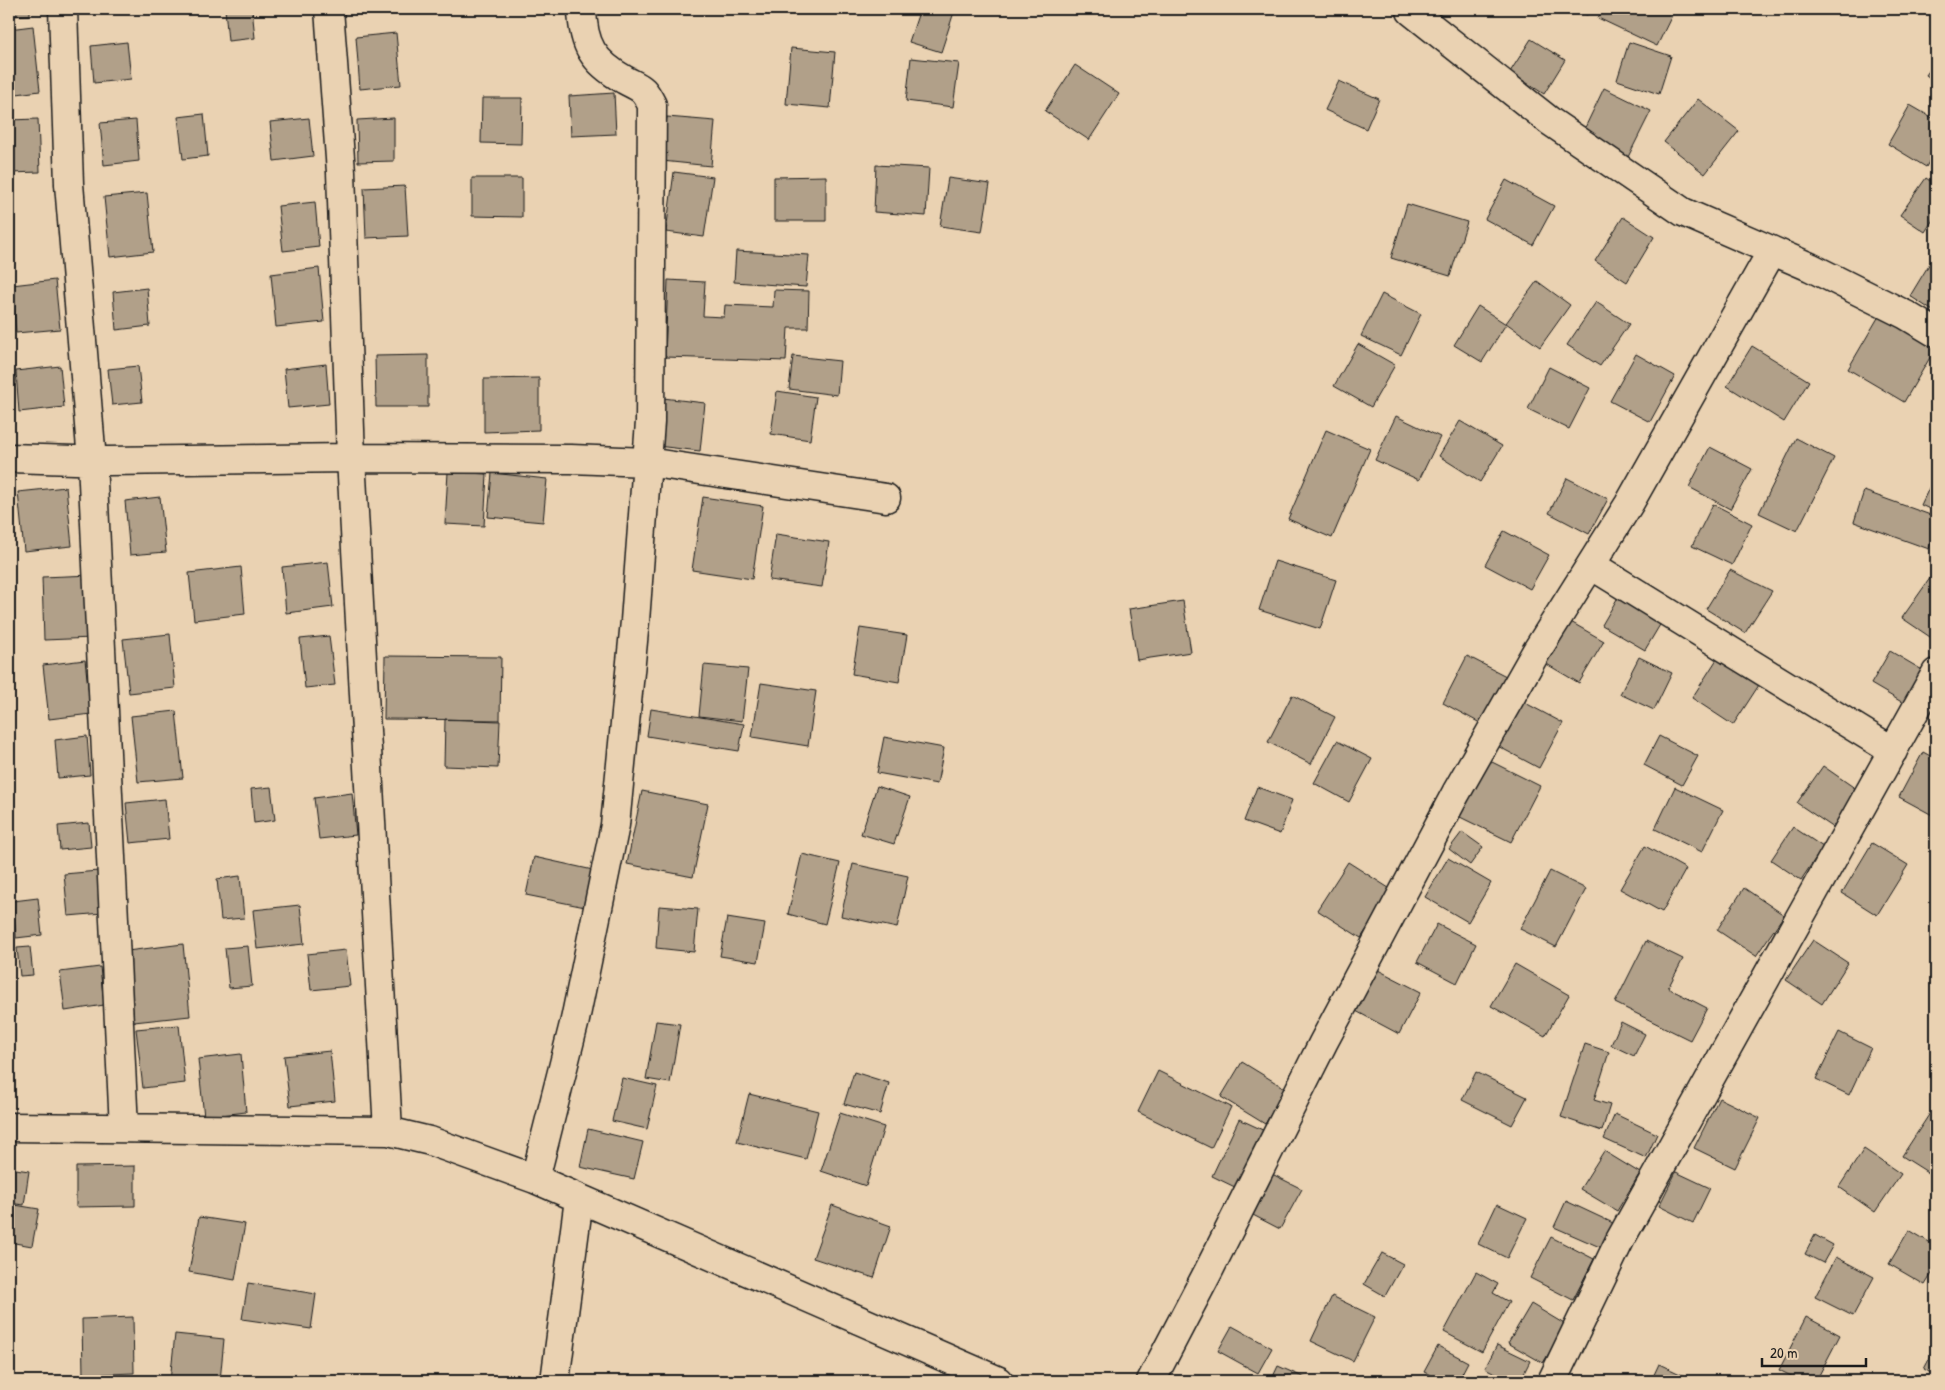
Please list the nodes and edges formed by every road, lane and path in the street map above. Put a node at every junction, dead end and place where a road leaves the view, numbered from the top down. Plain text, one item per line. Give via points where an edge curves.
1 (63, 9) edge
2 (329, 9) edge
3 (582, 9) edge
4 (1411, 10) dead end
5 (1772, 251) junction
6 (1936, 334) edge
7 (9, 458) edge
8 (351, 458) junction
9 (92, 461) junction
10 (647, 462) junction
11 (886, 498) dead end
12 (1591, 565) junction
13 (1936, 672) edge
14 (1893, 751) junction
15 (9, 1127) edge
16 (124, 1128) junction
17 (388, 1131) junction
18 (536, 1179) junction
19 (579, 1199) junction
20 (555, 1381) edge
21 (999, 1381) edge
22 (1151, 1381) edge
23 (1552, 1381) edge

1 - 9 street via 69,184
2 - 8 street via 341,172
3 - 10 street via 588,46 602,65 644,90 652,105
4 - 5 street via 1551,122 1640,184 1683,212
5 - 6 street via 1906,315
5 - 12 street
7 - 9 street
8 - 9 street
8 - 10 street
8 - 17 street
9 - 16 street
10 - 11 street
10 - 18 street via 614,825 575,1020
12 - 14 street
12 - 22 street via 1536,652 1456,792 1323,1043
13 - 14 street
14 - 23 street via 1620,1240
15 - 16 street
16 - 17 street
17 - 18 street via 430,1141
18 - 19 street
19 - 20 street
19 - 21 street

